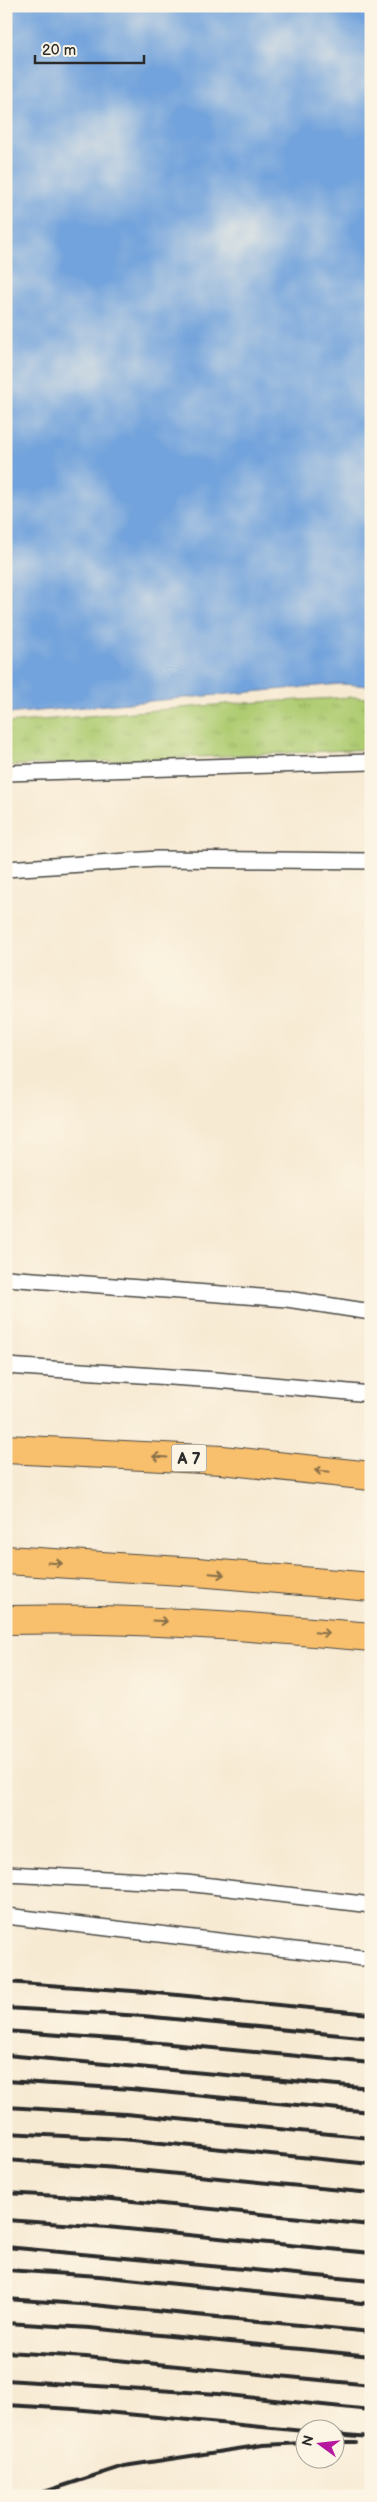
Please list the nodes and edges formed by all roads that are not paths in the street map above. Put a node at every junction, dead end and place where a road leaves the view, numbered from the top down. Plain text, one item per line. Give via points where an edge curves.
1 (371, 762) edge
2 (6, 773) edge
3 (371, 861) edge
4 (6, 869) edge
5 (6, 1278) edge
6 (371, 1312) edge
7 (6, 1366) edge
8 (371, 1394) edge
9 (6, 1449) edge
10 (371, 1476) edge
11 (6, 1560) edge
12 (371, 1587) edge
13 (6, 1601) edge
14 (6, 1620) edge
15 (131, 1620) junction
16 (371, 1637) edge
17 (6, 1874) edge
18 (371, 1906) edge
19 (6, 1916) edge
20 (371, 1959) edge

1 - 2 lane
3 - 4 lane via 158,859
5 - 6 lane via 287,1299
7 - 8 lane via 236,1381
10 -> 9 highway, A 7 via 222,1460
11 -> 12 highway
13 - 15 highway
14 - 15 highway
15 -> 16 highway via 244,1625
17 - 18 lane via 186,1883
19 - 20 lane

